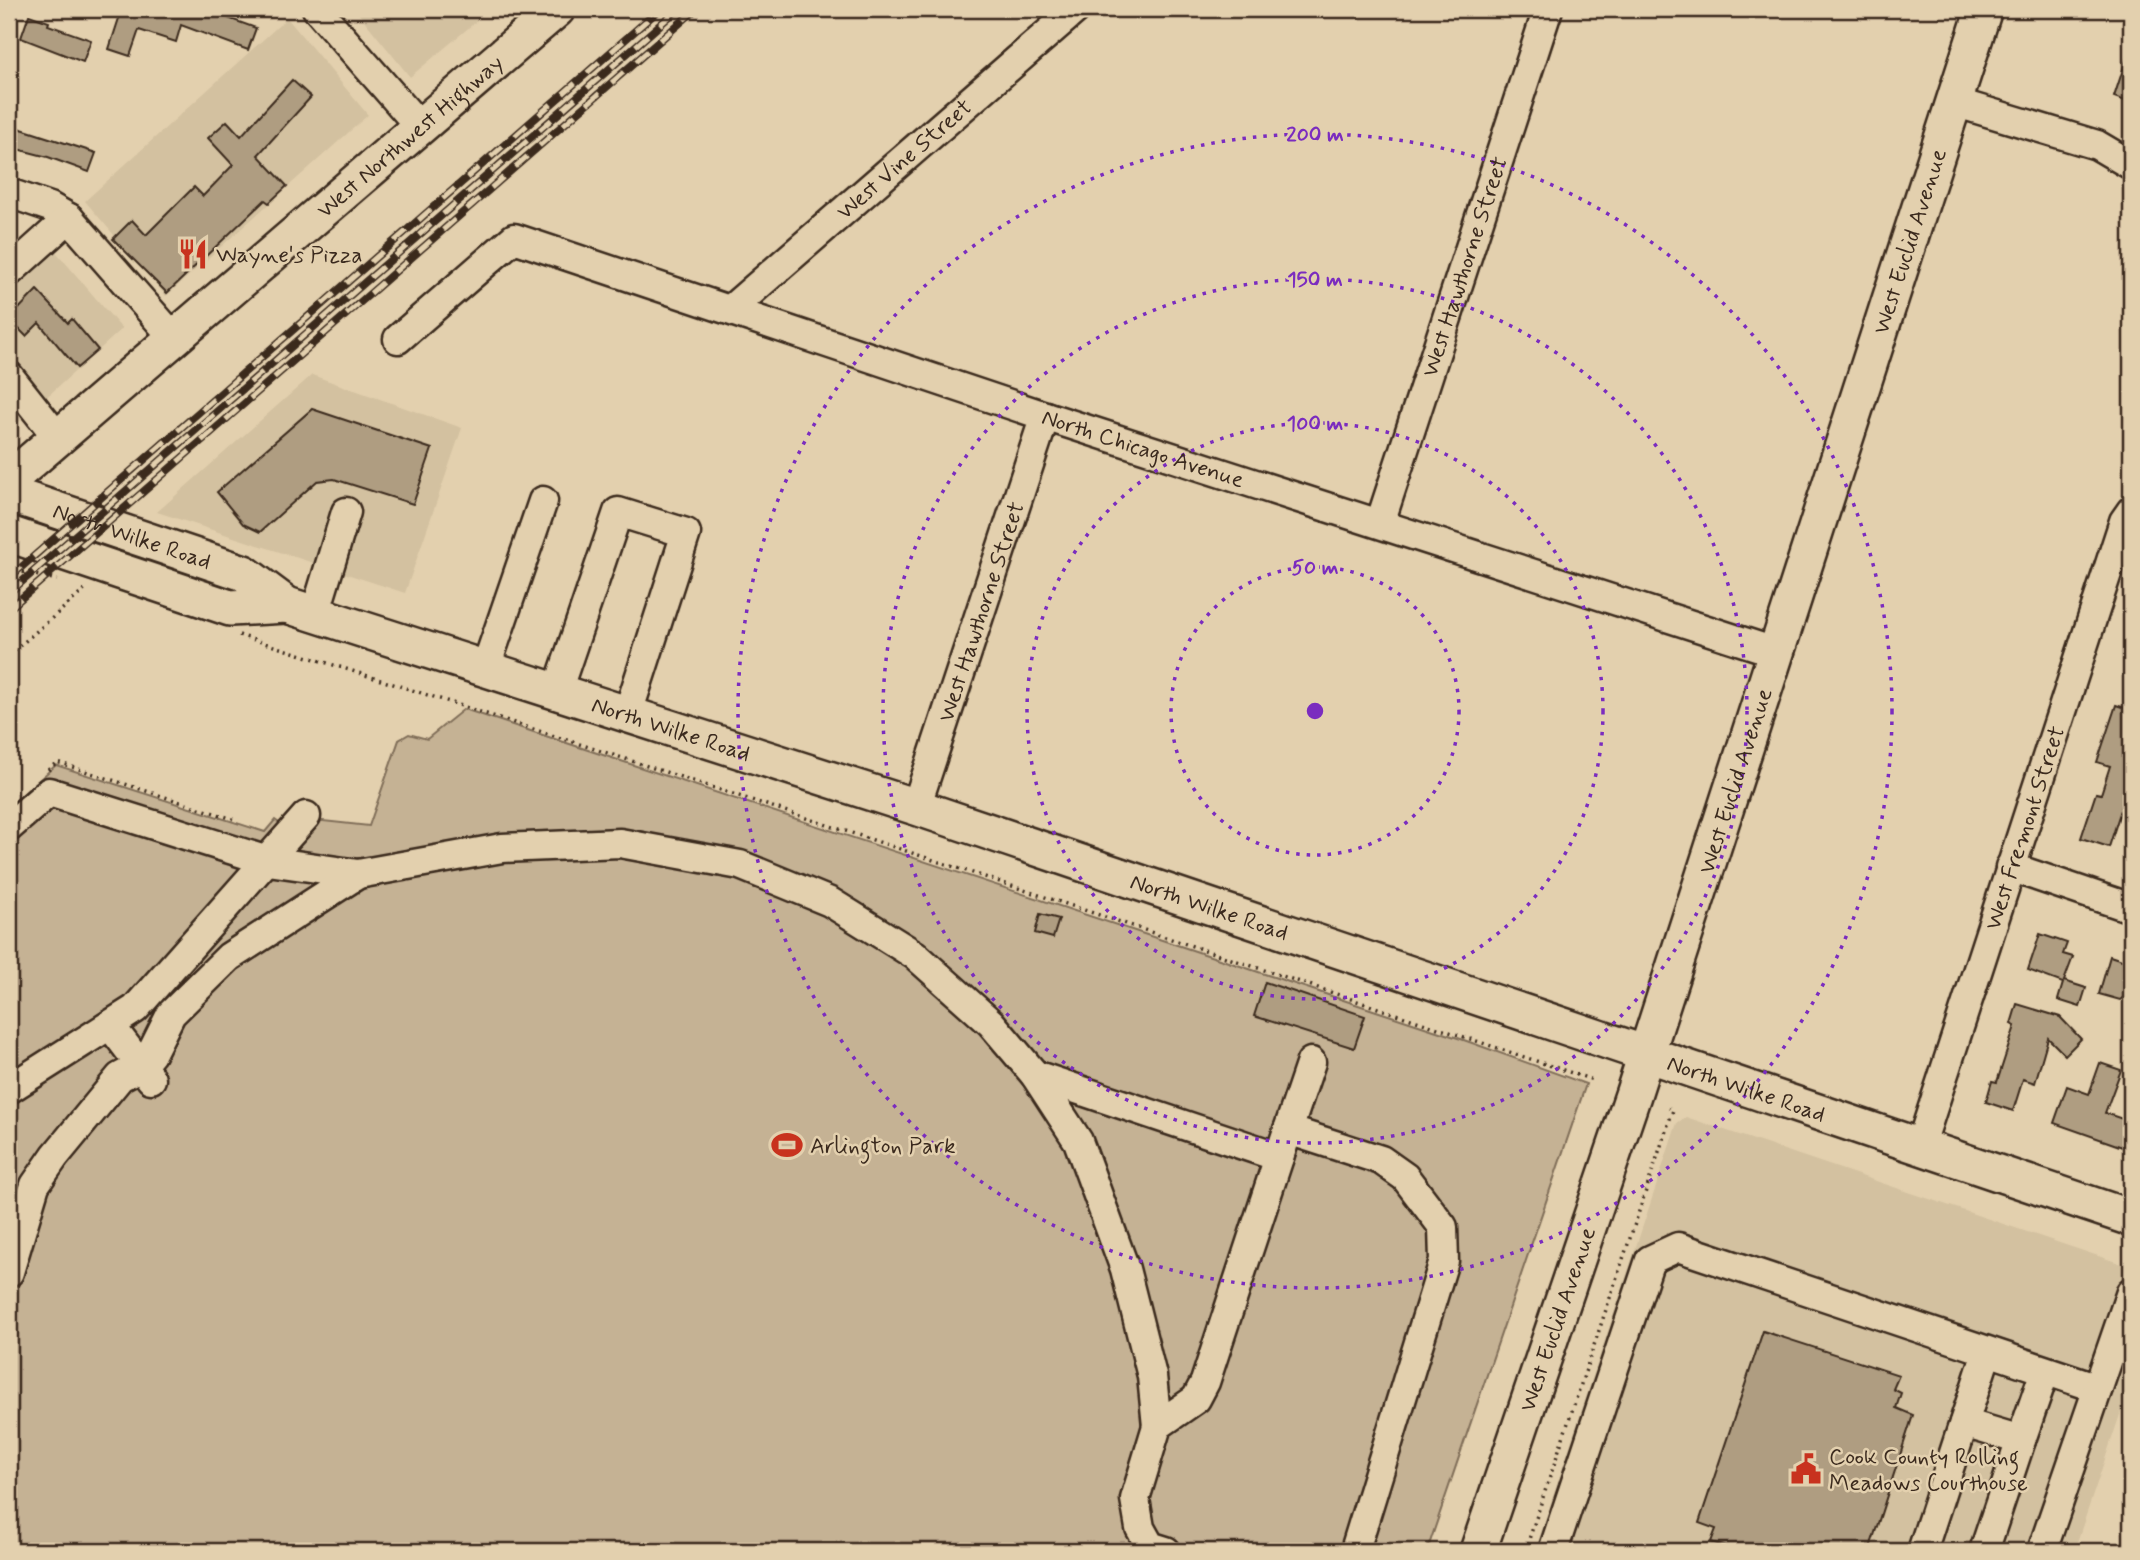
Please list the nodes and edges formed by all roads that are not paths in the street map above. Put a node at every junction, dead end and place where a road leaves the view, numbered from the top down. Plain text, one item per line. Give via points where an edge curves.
1 (317, 9) edge
2 (557, 9) edge
3 (1076, 9) edge
4 (1548, 9) edge
5 (1984, 9) edge
6 (1954, 102) junction
7 (421, 128) junction
8 (2131, 164) edge
9 (9, 193) edge
10 (69, 218) junction
11 (9, 272) edge
12 (731, 309) junction
13 (174, 339) junction
14 (398, 339) dead end
15 (9, 376) edge
16 (1045, 416) junction
17 (59, 439) junction
18 (9, 480) edge
19 (9, 494) edge
20 (543, 501) dead end
21 (2131, 511) edge
22 (346, 512) dead end
23 (1380, 523) junction
24 (9, 534) edge
25 (301, 609) junction
26 (1775, 652) junction
27 (486, 667) junction
28 (557, 691) junction
29 (628, 713) junction
30 (916, 807) junction
31 (306, 816) dead end
32 (9, 827) edge
33 (268, 861) junction
34 (2010, 866) junction
35 (358, 874) junction
36 (2131, 908) edge
37 (110, 1025) junction
38 (1646, 1054) junction
39 (1311, 1062) dead end
40 (146, 1072) junction
41 (1035, 1075) junction
42 (9, 1089) edge
43 (1283, 1144) junction
44 (1920, 1147) junction
45 (2131, 1218) edge
46 (9, 1272) edge
47 (2131, 1292) edge
48 (1987, 1352) junction
49 (2045, 1371) junction
50 (2098, 1388) junction
51 (1964, 1423) junction
52 (1157, 1426) junction
53 (2021, 1440) junction
54 (1155, 1550) edge
55 (1355, 1551) edge
56 (1478, 1551) edge
57 (1553, 1551) edge
58 (1922, 1551) edge
59 (1984, 1551) edge
60 (2042, 1551) edge

1 - 7 street
2 - 7 main road, West Northwest Highway
3 - 12 street, West Vine Street
4 - 23 street, West Hawthorne Street
5 - 6 main road, West Euclid Avenue
6 - 8 street via 2096,145
6 - 26 main road, West Euclid Avenue
7 - 13 main road, West Northwest Highway
9 - 10 street
10 - 11 street
10 - 13 street
12 - 14 street, North Chicago Avenue via 514,238
12 - 16 street, North Chicago Avenue
13 - 17 main road, West Northwest Highway
15 - 17 street
16 - 23 street, North Chicago Avenue
16 - 30 street, West Hawthorne Street
17 - 18 main road, West Northwest Highway
19 - 25 main road, North Wilke Road via 244,573
20 - 27 street
21 - 34 street, West Fremont Street
22 - 25 street
23 - 26 street, North Chicago Avenue
24 - 25 main road, North Wilke Road via 230,608
25 - 27 main road, North Wilke Road
26 - 38 main road, West Euclid Avenue
27 - 28 main road, North Wilke Road
28 - 29 main road, North Wilke Road
28 - 29 street via 618,512 686,533
29 - 30 main road, North Wilke Road
30 - 38 main road, North Wilke Road
31 - 33 street
32 - 33 street via 49,792
33 - 35 street
33 - 37 street via 135,1009
34 - 36 street
34 - 44 street, West Fremont Street
35 - 40 street via 229,957 171,1014
35 - 41 street via 502,848 620,843 740,865 830,902 915,955 990,1023
37 - 40 street
37 - 42 street
38 - 44 main road, North Wilke Road
38 - 56 main road, West Euclid Avenue
39 - 43 street
40 - 46 street via 120,1077 35,1185
41 - 43 street
41 - 52 street via 1079,1141 1125,1269 1153,1376
43 - 52 street via 1205,1382 1196,1399
43 - 55 street via 1381,1160 1405,1177 1443,1227 1444,1261
44 - 45 main road, North Wilke Road
47 - 50 street
48 - 49 street
48 - 51 street
48 - 57 street via 1678,1247 1650,1260
49 - 50 street
49 - 53 street
50 - 60 street
51 - 53 street
51 - 58 street
52 - 54 street via 1135,1499 1140,1528
53 - 59 street

